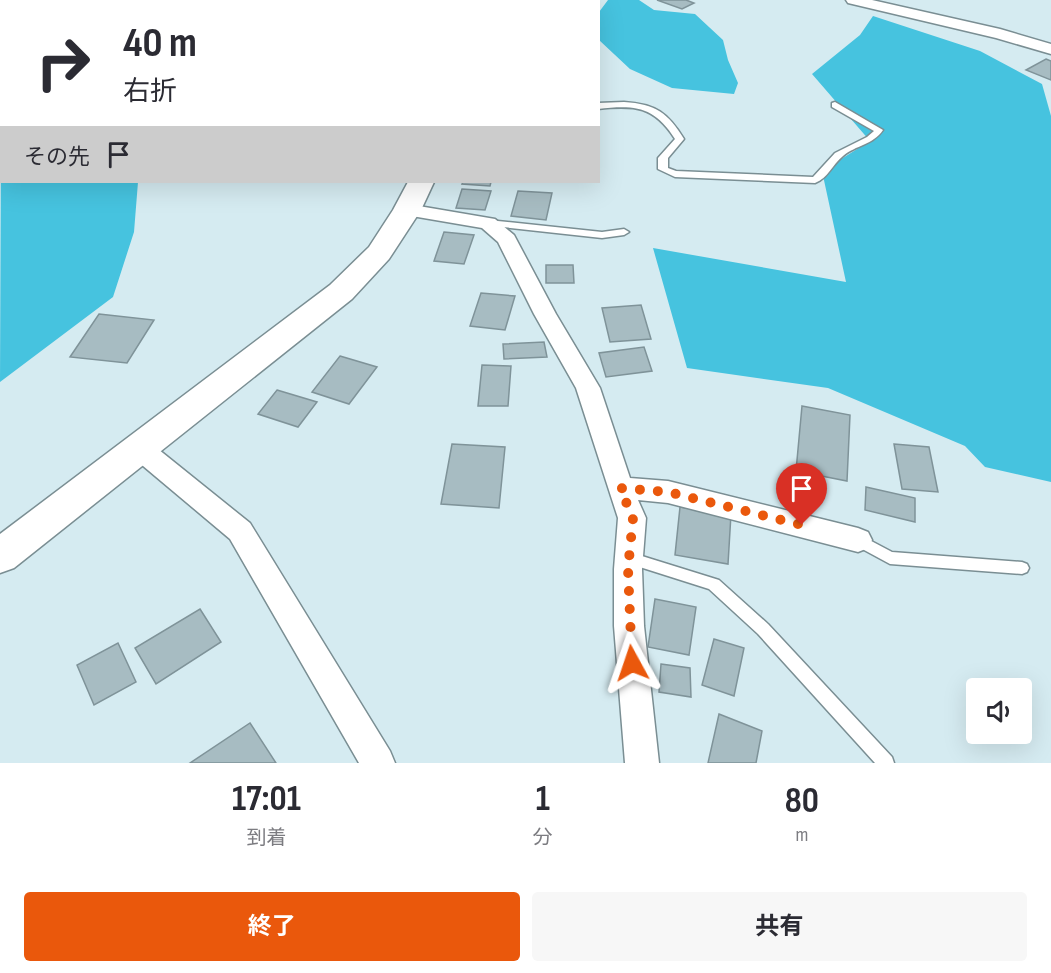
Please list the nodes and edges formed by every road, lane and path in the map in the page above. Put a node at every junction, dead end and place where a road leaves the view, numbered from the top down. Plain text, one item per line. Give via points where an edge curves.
1 (853, 0) edge
2 (1051, 49) edge
3 (835, 105) dead end
4 (600, 106) edge
5 (421, 183) edge
6 (408, 210) junction
7 (488, 223) junction
8 (624, 232) dead end
9 (140, 448) junction
10 (620, 488) junction
11 (858, 540) joint
12 (0, 556) edge
13 (629, 558) junction
14 (1022, 568) dead end
15 (378, 763) edge
16 (642, 763) edge
17 (886, 763) edge

1 - 2 street
3 - 4 lane via 879,130 875,137 840,153 815,180 675,174 663,169 663,158 680,138 670,121 647,106
5 - 6 street
6 - 7 street
6 - 9 street via 379,253 341,292
7 - 8 lane via 602,235
7 - 10 street via 507,239 588,388
9 - 12 street
9 - 15 street via 240,531
10 - 11 street via 668,492
10 - 13 street via 633,518
11 - 14 lane via 890,558
13 - 16 street via 628,626
13 - 17 lane via 714,584 763,628

